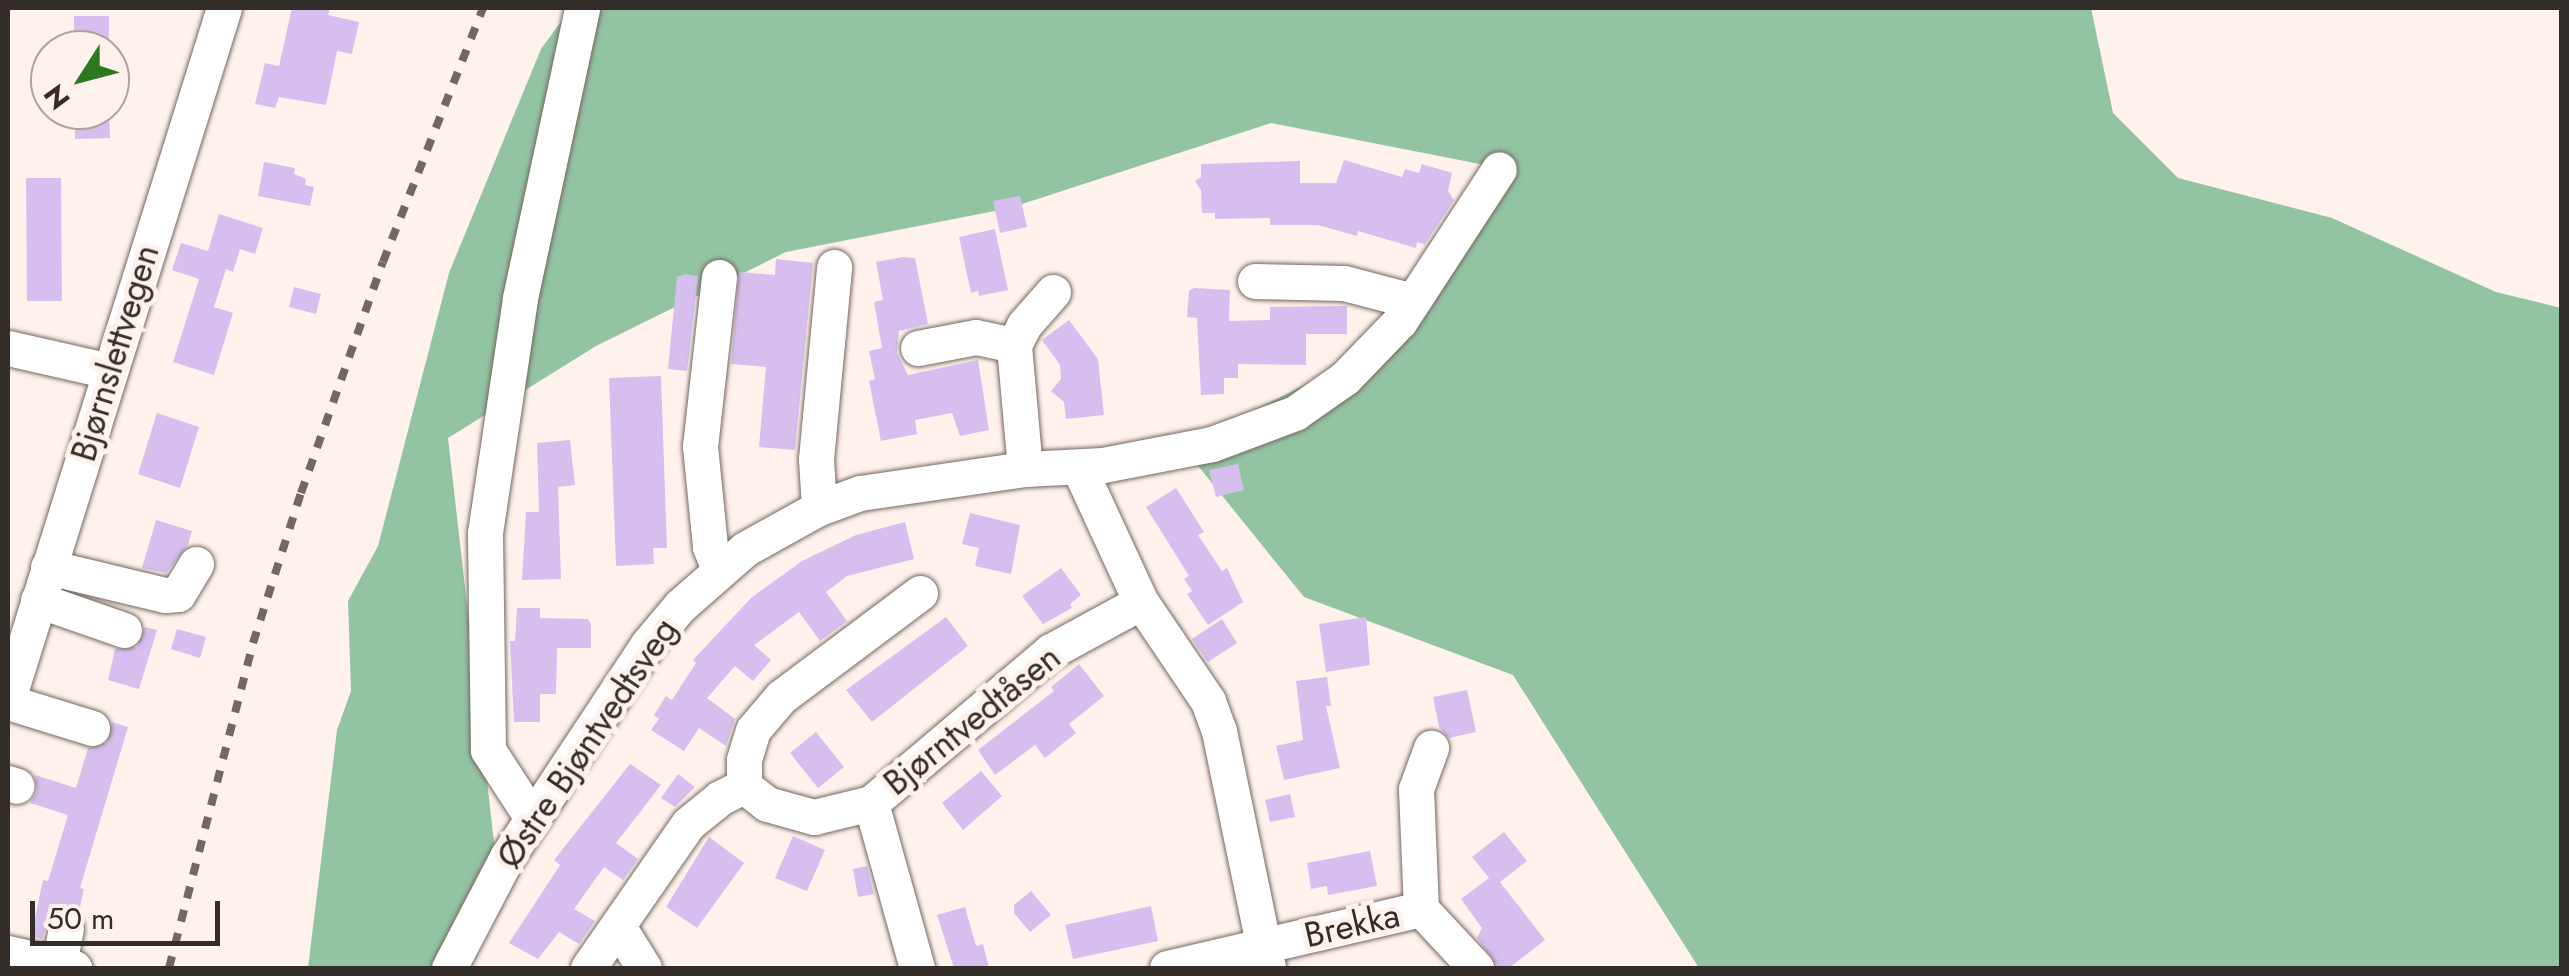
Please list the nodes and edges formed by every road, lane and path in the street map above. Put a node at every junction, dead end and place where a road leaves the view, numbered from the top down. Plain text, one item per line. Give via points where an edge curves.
1 (224, 8) edge
2 (582, 8) edge
3 (1499, 169) dead end
4 (834, 267) dead end
5 (719, 277) dead end
6 (1254, 281) dead end
7 (1053, 292) dead end
8 (1413, 301) junction
9 (1014, 345) junction
10 (8, 348) edge
11 (918, 348) dead end
12 (109, 371) junction
13 (1091, 466) junction
14 (1025, 468) junction
15 (819, 508) junction
16 (196, 564) dead end
17 (719, 569) junction
18 (43, 583) junction
19 (920, 593) dead end
20 (1141, 602) junction
21 (124, 630) dead end
22 (8, 700) edge
23 (92, 728) dead end
24 (1431, 748) dead end
25 (744, 786) junction
26 (871, 803) junction
27 (532, 818) junction
28 (1421, 909) junction
29 (618, 926) junction
30 (66, 929) dead end
31 (8, 953) edge
32 (1266, 957) edge
33 (66, 966) edge
34 (448, 968) edge
35 (588, 968) edge
36 (644, 968) edge
37 (917, 968) edge
38 (1167, 968) edge
39 (1476, 968) edge

1 - 12 street, Bjørnslettvegen
2 - 27 street via 520,298 486,533 488,750
3 - 8 street, Østre Bjøntvedtsveg
4 - 15 street via 816,459
5 - 17 street via 700,446 710,547
6 - 8 street via 1344,282
7 - 9 street
8 - 13 street, Østre Bjøntvedtsveg via 1372,353 1296,413 1212,444
9 - 11 street via 976,337
9 - 14 street
10 - 12 street
12 - 18 street, Bjørnslettvegen
13 - 14 street, Østre Bjøntvedtsveg
13 - 20 street
14 - 15 street, Østre Bjøntvedtsveg via 900,486
15 - 17 street, Østre Bjøntvedtsveg
16 - 18 street via 178,594
17 - 27 street, Østre Bjøntvedtsveg via 648,644
18 - 21 street
18 - 22 street, Bjørnslettvegen
19 - 25 street via 782,697 752,730
20 - 26 street, Bjørntvedtåsen via 1051,651
20 - 32 street via 1208,701 1219,731
22 - 23 street
24 - 28 street via 1416,789
25 - 26 street, Bjørntvedtåsen via 767,804 814,817
25 - 29 street via 688,824
26 - 37 street
27 - 34 street, Østre Bjøntvedtsveg
28 - 32 street, Brekka
28 - 39 street, Brekka
29 - 35 street
29 - 36 street
30 - 33 street
31 - 33 street
32 - 38 street, Brekka

